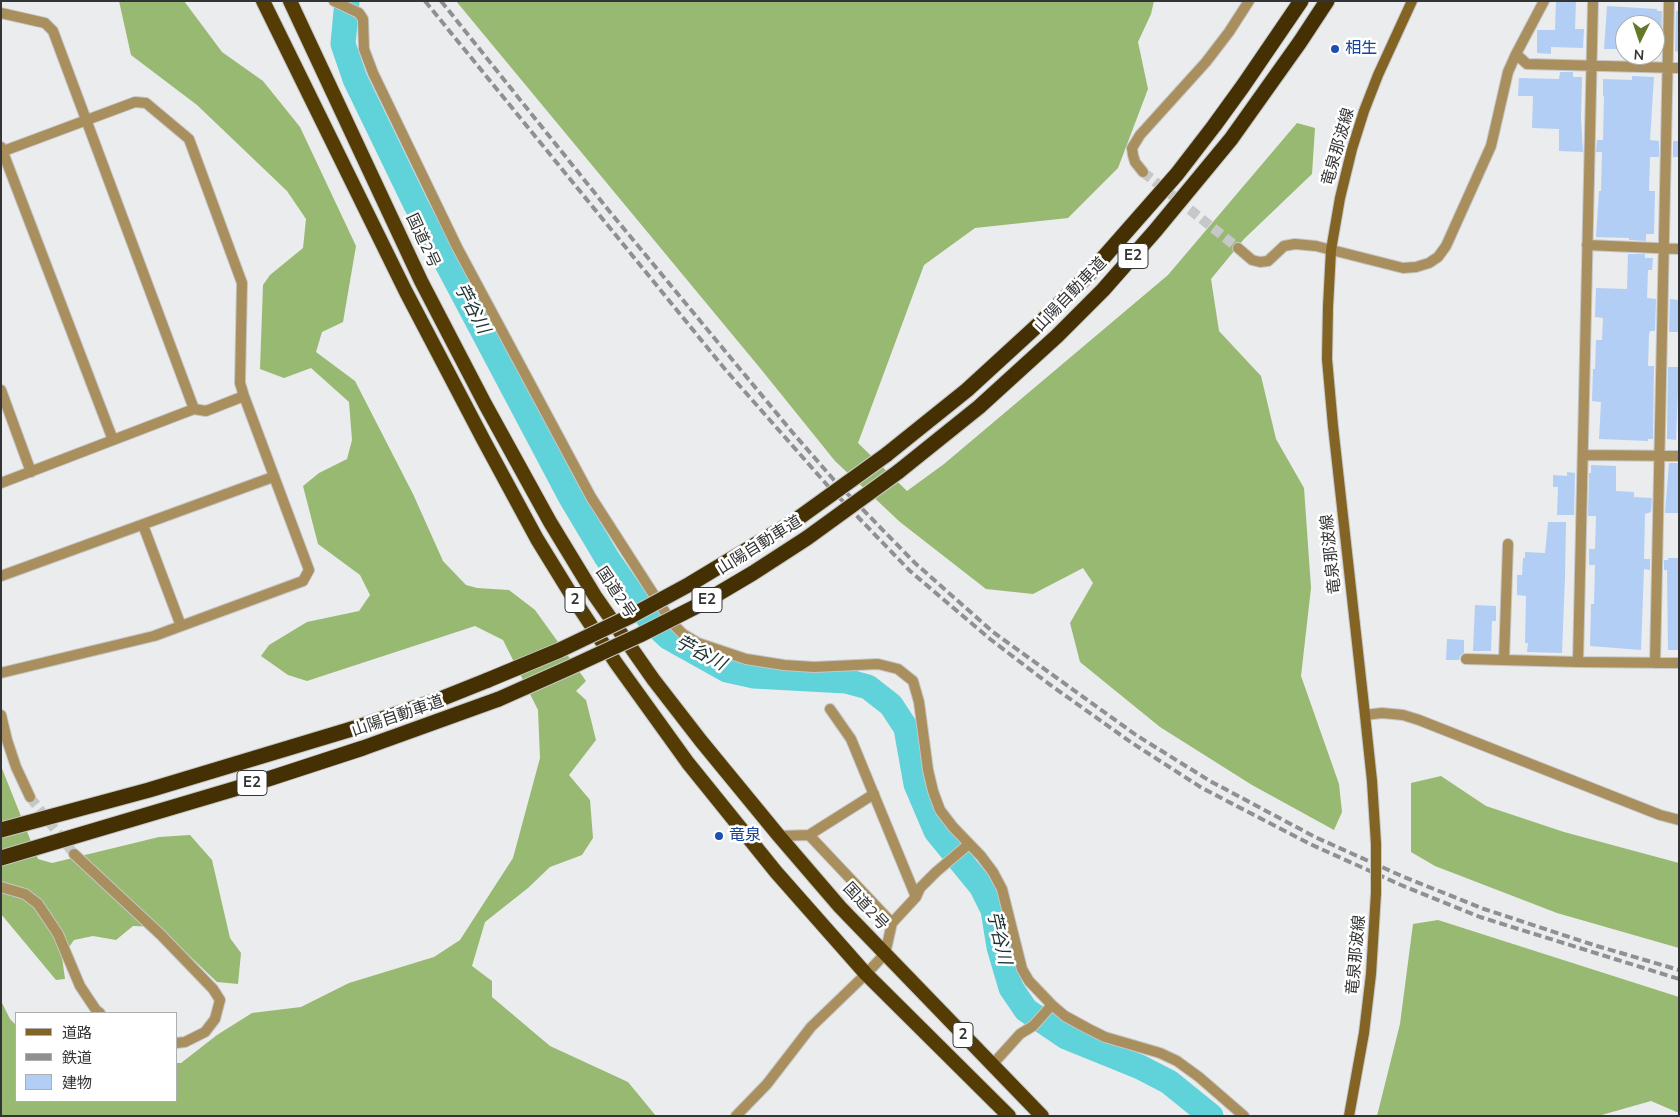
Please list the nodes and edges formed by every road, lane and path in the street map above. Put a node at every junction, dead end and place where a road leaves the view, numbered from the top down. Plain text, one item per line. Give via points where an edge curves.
1 (263, 1) edge
2 (290, 1) edge
3 (334, 1) edge
4 (1250, 1) edge
5 (1301, 1) edge
6 (1327, 1) edge
7 (1412, 1) edge
8 (1544, 1) edge
9 (1593, 1) edge
10 (1669, 1) edge
11 (1, 13) edge
12 (1516, 54) junction
13 (1592, 66) junction
14 (1668, 68) junction
15 (1679, 68) edge
16 (87, 120) junction
17 (2, 150) edge
18 (1143, 172) tunnel mouth
19 (1588, 245) junction
20 (1238, 248) tunnel mouth
21 (1663, 248) junction
22 (1679, 249) edge
23 (1331, 250) junction
24 (1, 390) edge
25 (244, 396) junction
26 (194, 409) junction
27 (113, 440) junction
28 (1584, 455) junction
29 (1659, 456) junction
30 (1679, 456) edge
31 (31, 472) junction
32 (273, 477) junction
33 (1, 483) edge
34 (143, 525) junction
35 (1508, 544) dead end
36 (1, 576) edge
37 (182, 626) junction
38 (1466, 659) dead end
39 (1504, 660) junction
40 (1578, 662) junction
41 (1655, 662) junction
42 (1679, 664) edge
43 (1, 673) edge
44 (830, 709) dead end
45 (1, 715) edge
46 (1365, 715) junction
47 (874, 794) junction
48 (30, 797) tunnel mouth
49 (1679, 820) edge
50 (1, 830) edge
51 (809, 835) junction
52 (779, 836) junction
53 (967, 846) junction
54 (74, 854) tunnel mouth
55 (1, 858) edge
56 (1, 887) edge
57 (916, 897) junction
58 (892, 923) junction
59 (884, 954) junction
60 (866, 974) junction
61 (1050, 1007) junction
62 (99, 1012) edge
63 (178, 1043) edge
64 (992, 1065) junction
65 (736, 1116) edge
66 (1009, 1116) edge
67 (1042, 1116) edge
68 (1244, 1116) edge
69 (1349, 1116) edge

1 - 60 highway, 2 via 445,366 538,539 577,604 688,763 776,872
2 - 52 highway, 国道2号 / 2 via 421,281 550,522 595,596 653,679
3 - 53 street via 359,13 363,19 364,49 373,73 458,246 591,497 672,623 698,643 746,659 814,667 878,664 898,669 913,681 928,770 940,810
4 - 18 street via 1206,62 1140,135 1132,148 1135,162
5 - 50 highway, 山陽自動車道 / E2, bridge via 1177,174 1090,274 967,390 886,455 793,522 631,616 443,698 311,742
6 - 55 highway, 山陽自動車道 / E2, bridge via 1231,139 1180,202 1057,336 979,407 898,472 753,573 640,635 499,698 287,773
7 - 23 main road, 竜泉那波線 via 1364,110 1340,198
8 - 12 street
9 - 13 street
10 - 14 street
11 - 16 street via 45,23 53,31
12 - 13 street via 1527,64
12 - 23 street via 1508,72 1491,146 1438,257 1429,263 1403,268
13 - 14 street
13 - 19 street
14 - 15 street
14 - 21 street
16 - 17 street
16 - 25 street via 135,102 146,103 189,139 242,283 240,383
16 - 26 street
17 - 27 street
19 - 21 street
19 - 28 street
20 - 23 street via 1252,260 1260,262 1268,261 1284,246 1295,244
21 - 22 street
21 - 29 street
23 - 46 main road, 竜泉那波線 via 1327,359
24 - 31 street
25 - 26 street via 206,411
25 - 32 street
26 - 27 street
27 - 31 street
28 - 29 street
28 - 40 street
29 - 30 street
29 - 41 street
31 - 33 street
32 - 34 street
32 - 37 street via 309,570 303,581
34 - 36 street
34 - 37 street
35 - 39 street
37 - 43 street via 154,636
38 - 39 street
39 - 40 street
40 - 41 street
41 - 42 street
44 - 47 street via 851,739
45 - 48 street via 16,768
46 - 49 street via 1382,713 1419,720
46 - 69 main road, 竜泉那波線, bridge via 1376,844 1376,893 1364,1033
47 - 51 street
47 - 57 street
51 - 52 street
51 - 58 street
52 - 59 highway, 国道2号 / 2
53 - 57 street via 936,872
53 - 61 street via 993,872 1002,889 1022,969
54 - 63 street via 161,935 220,1000 215,1019 205,1032
56 - 62 street via 25,894 38,904 58,934 80,986
57 - 58 street
58 - 59 street
59 - 60 street
59 - 64 highway, 国道2号 / 2
60 - 65 street via 811,1027 767,1084
60 - 66 highway, 2
61 - 64 street
61 - 68 street via 1099,1034 1177,1061
64 - 67 highway, 国道2号 / 2

